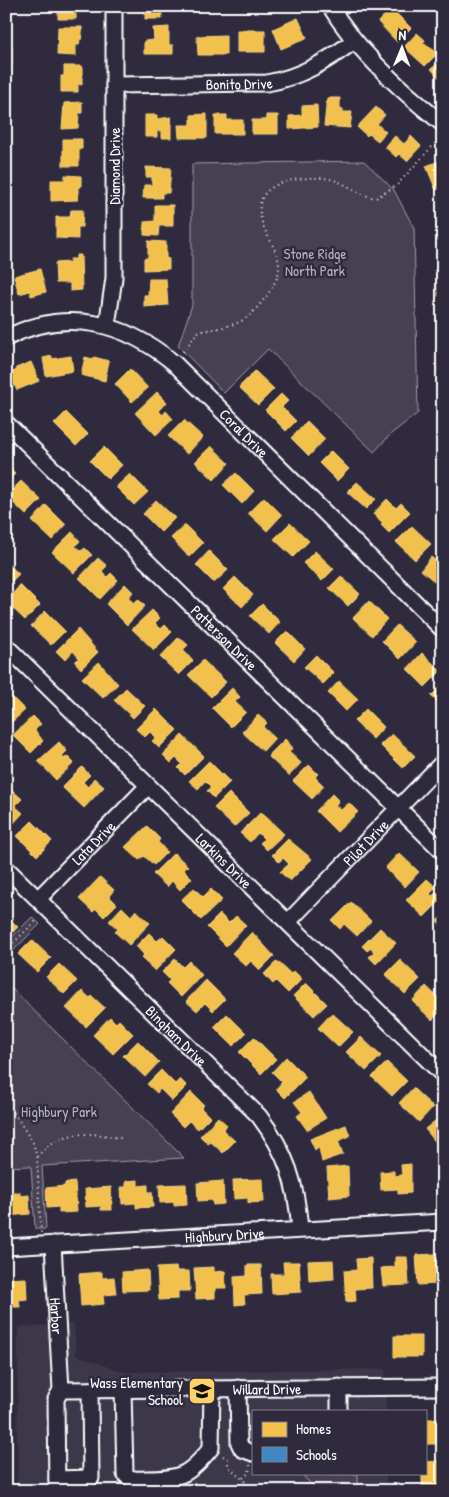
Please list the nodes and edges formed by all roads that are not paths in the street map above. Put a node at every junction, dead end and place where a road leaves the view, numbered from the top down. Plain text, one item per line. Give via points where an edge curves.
1 (114, 6) edge
2 (330, 6) edge
3 (354, 41) junction
4 (114, 85) junction
5 (443, 124) edge
6 (106, 326) junction
7 (6, 338) edge
8 (6, 423) edge
9 (443, 630) edge
10 (6, 646) edge
11 (443, 762) edge
12 (148, 786) junction
13 (398, 809) junction
14 (443, 852) edge
15 (6, 868) edge
16 (38, 899) junction
17 (288, 922) junction
18 (443, 1074) edge
19 (443, 1222) edge
20 (300, 1229) junction
21 (47, 1241) junction
22 (6, 1247) edge
23 (339, 1387) junction
24 (443, 1387) edge
25 (238, 1388) junction
26 (123, 1389) junction
27 (212, 1389) junction
28 (60, 1390) junction
29 (90, 1390) junction
30 (339, 1410) edge
31 (251, 1457) edge
32 (57, 1485) edge

1 - 4 street, Diamond Drive
2 - 3 street
3 - 4 street, Bonito Drive via 317,66 267,83
3 - 5 street
4 - 6 street, Diamond Drive via 114,278
6 - 7 street, Coral Drive via 87,322 55,323
6 - 9 street, Coral Drive via 146,342 174,362
8 - 13 street, Patterson Drive
10 - 12 street, Larkins Drive
11 - 13 street, Pilot Drive
12 - 16 street, Lata Drive
12 - 17 street, Larkins Drive
13 - 14 street, Patterson Drive
13 - 17 street, Pilot Drive
15 - 16 street, Bingham Drive
16 - 20 street, Bingham Drive via 259,1116 278,1142 295,1184
17 - 18 street, Larkins Drive
19 - 20 street, Highbury Drive
20 - 21 street, Highbury Drive
21 - 22 street, Highbury Drive
21 - 28 street, Harbor
23 - 24 street, Willard Drive
23 - 25 street, Willard Drive
23 - 30 street
25 - 27 street, Willard Drive
25 - 31 street via 239,1443
26 - 27 street, Willard Drive
26 - 27 street via 124,1471 128,1478 179,1477 195,1465 211,1448
26 - 29 street, Willard Drive
28 - 29 street, Willard Drive
28 - 32 street, Harbor via 56,1399
29 - 32 street via 90,1478

